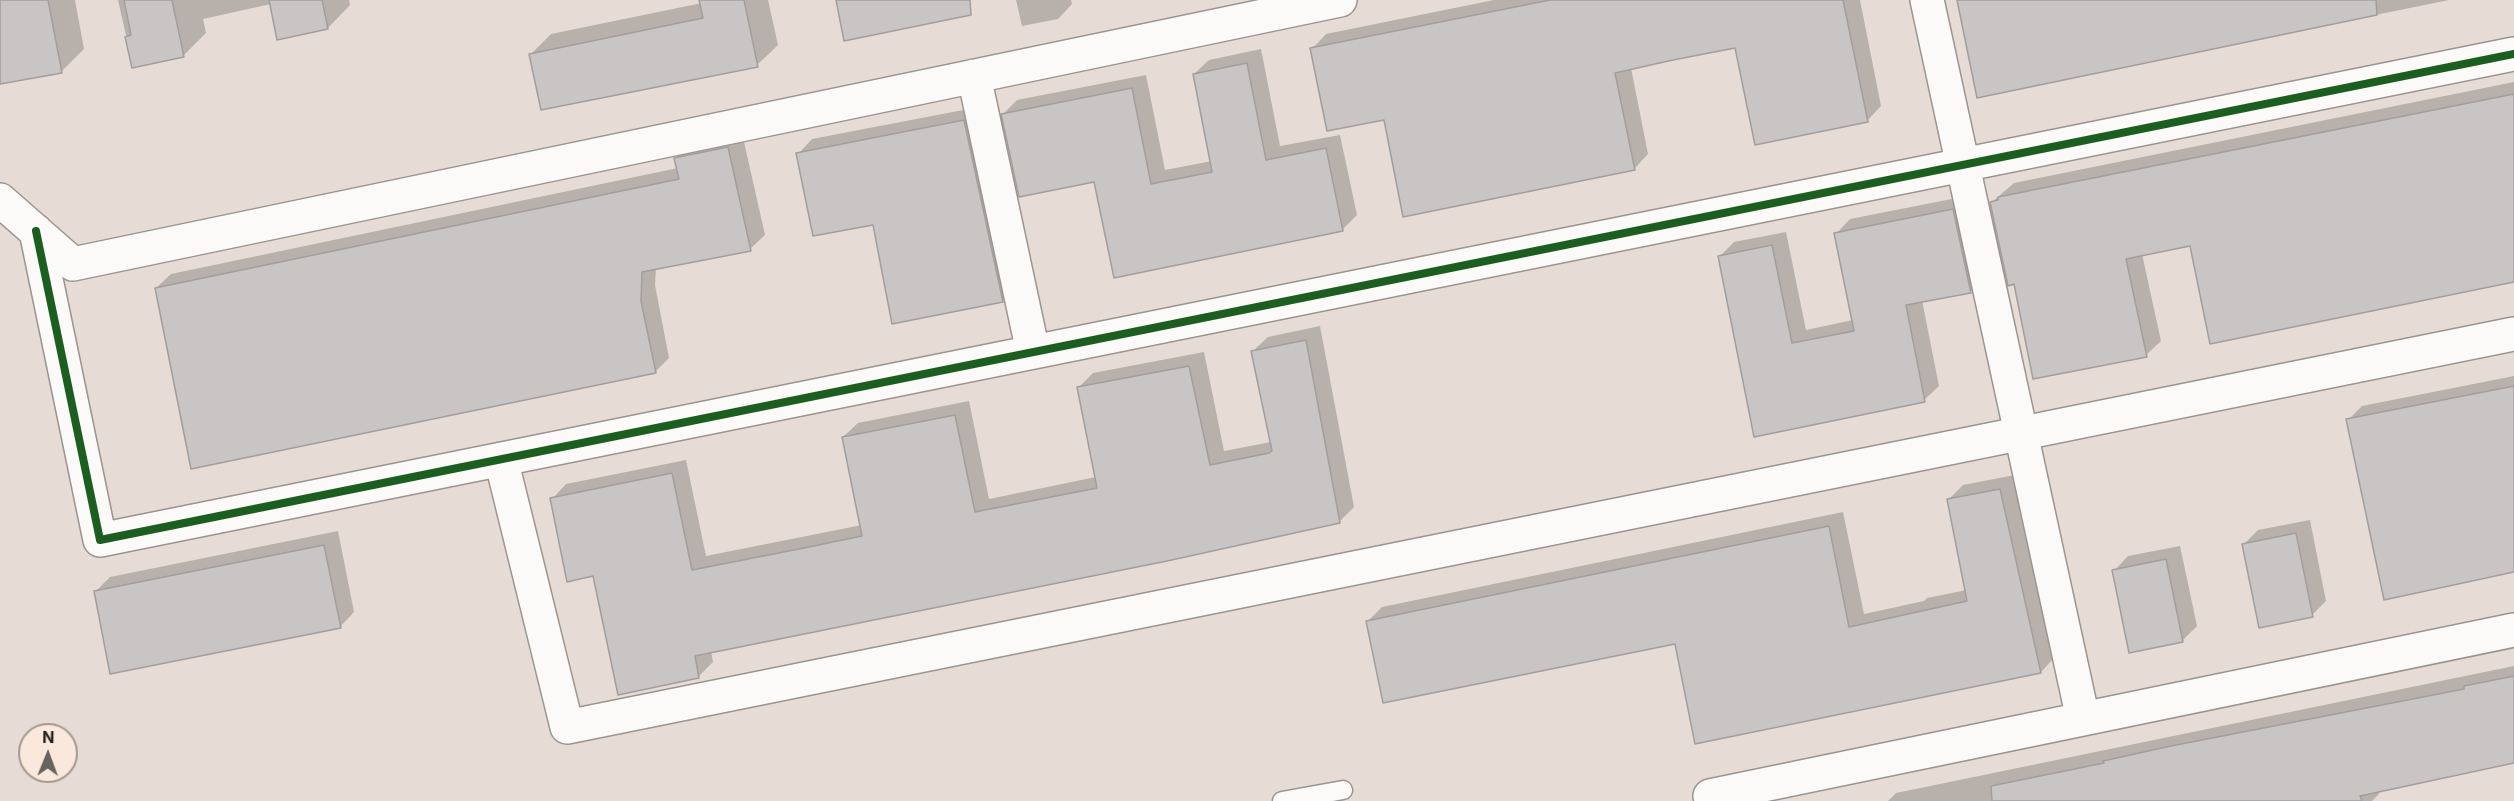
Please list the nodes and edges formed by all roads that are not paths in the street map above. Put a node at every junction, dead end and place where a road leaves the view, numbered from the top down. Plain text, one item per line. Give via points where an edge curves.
1 (1340, 0) edge
2 (1926, 0) edge
3 (2514, 54) edge
4 (974, 76) junction
5 (1962, 165) junction
6 (0, 200) edge
7 (36, 231) junction
8 (2514, 334) edge
9 (1033, 352) junction
10 (2021, 434) junction
11 (501, 459) junction
12 (2514, 630) edge
13 (2083, 719) junction
14 (1343, 790) dead end
15 (1710, 796) dead end
16 (1282, 801) edge

1 - 4 street
2 - 5 street
3 - 5 street
4 - 7 street via 73,264
4 - 9 street
5 - 9 street
5 - 10 street
6 - 7 street
7 - 11 street via 100,540
8 - 10 street
9 - 11 street
10 - 11 street via 567,727
10 - 13 street
12 - 13 street
13 - 15 street
14 - 16 lane

